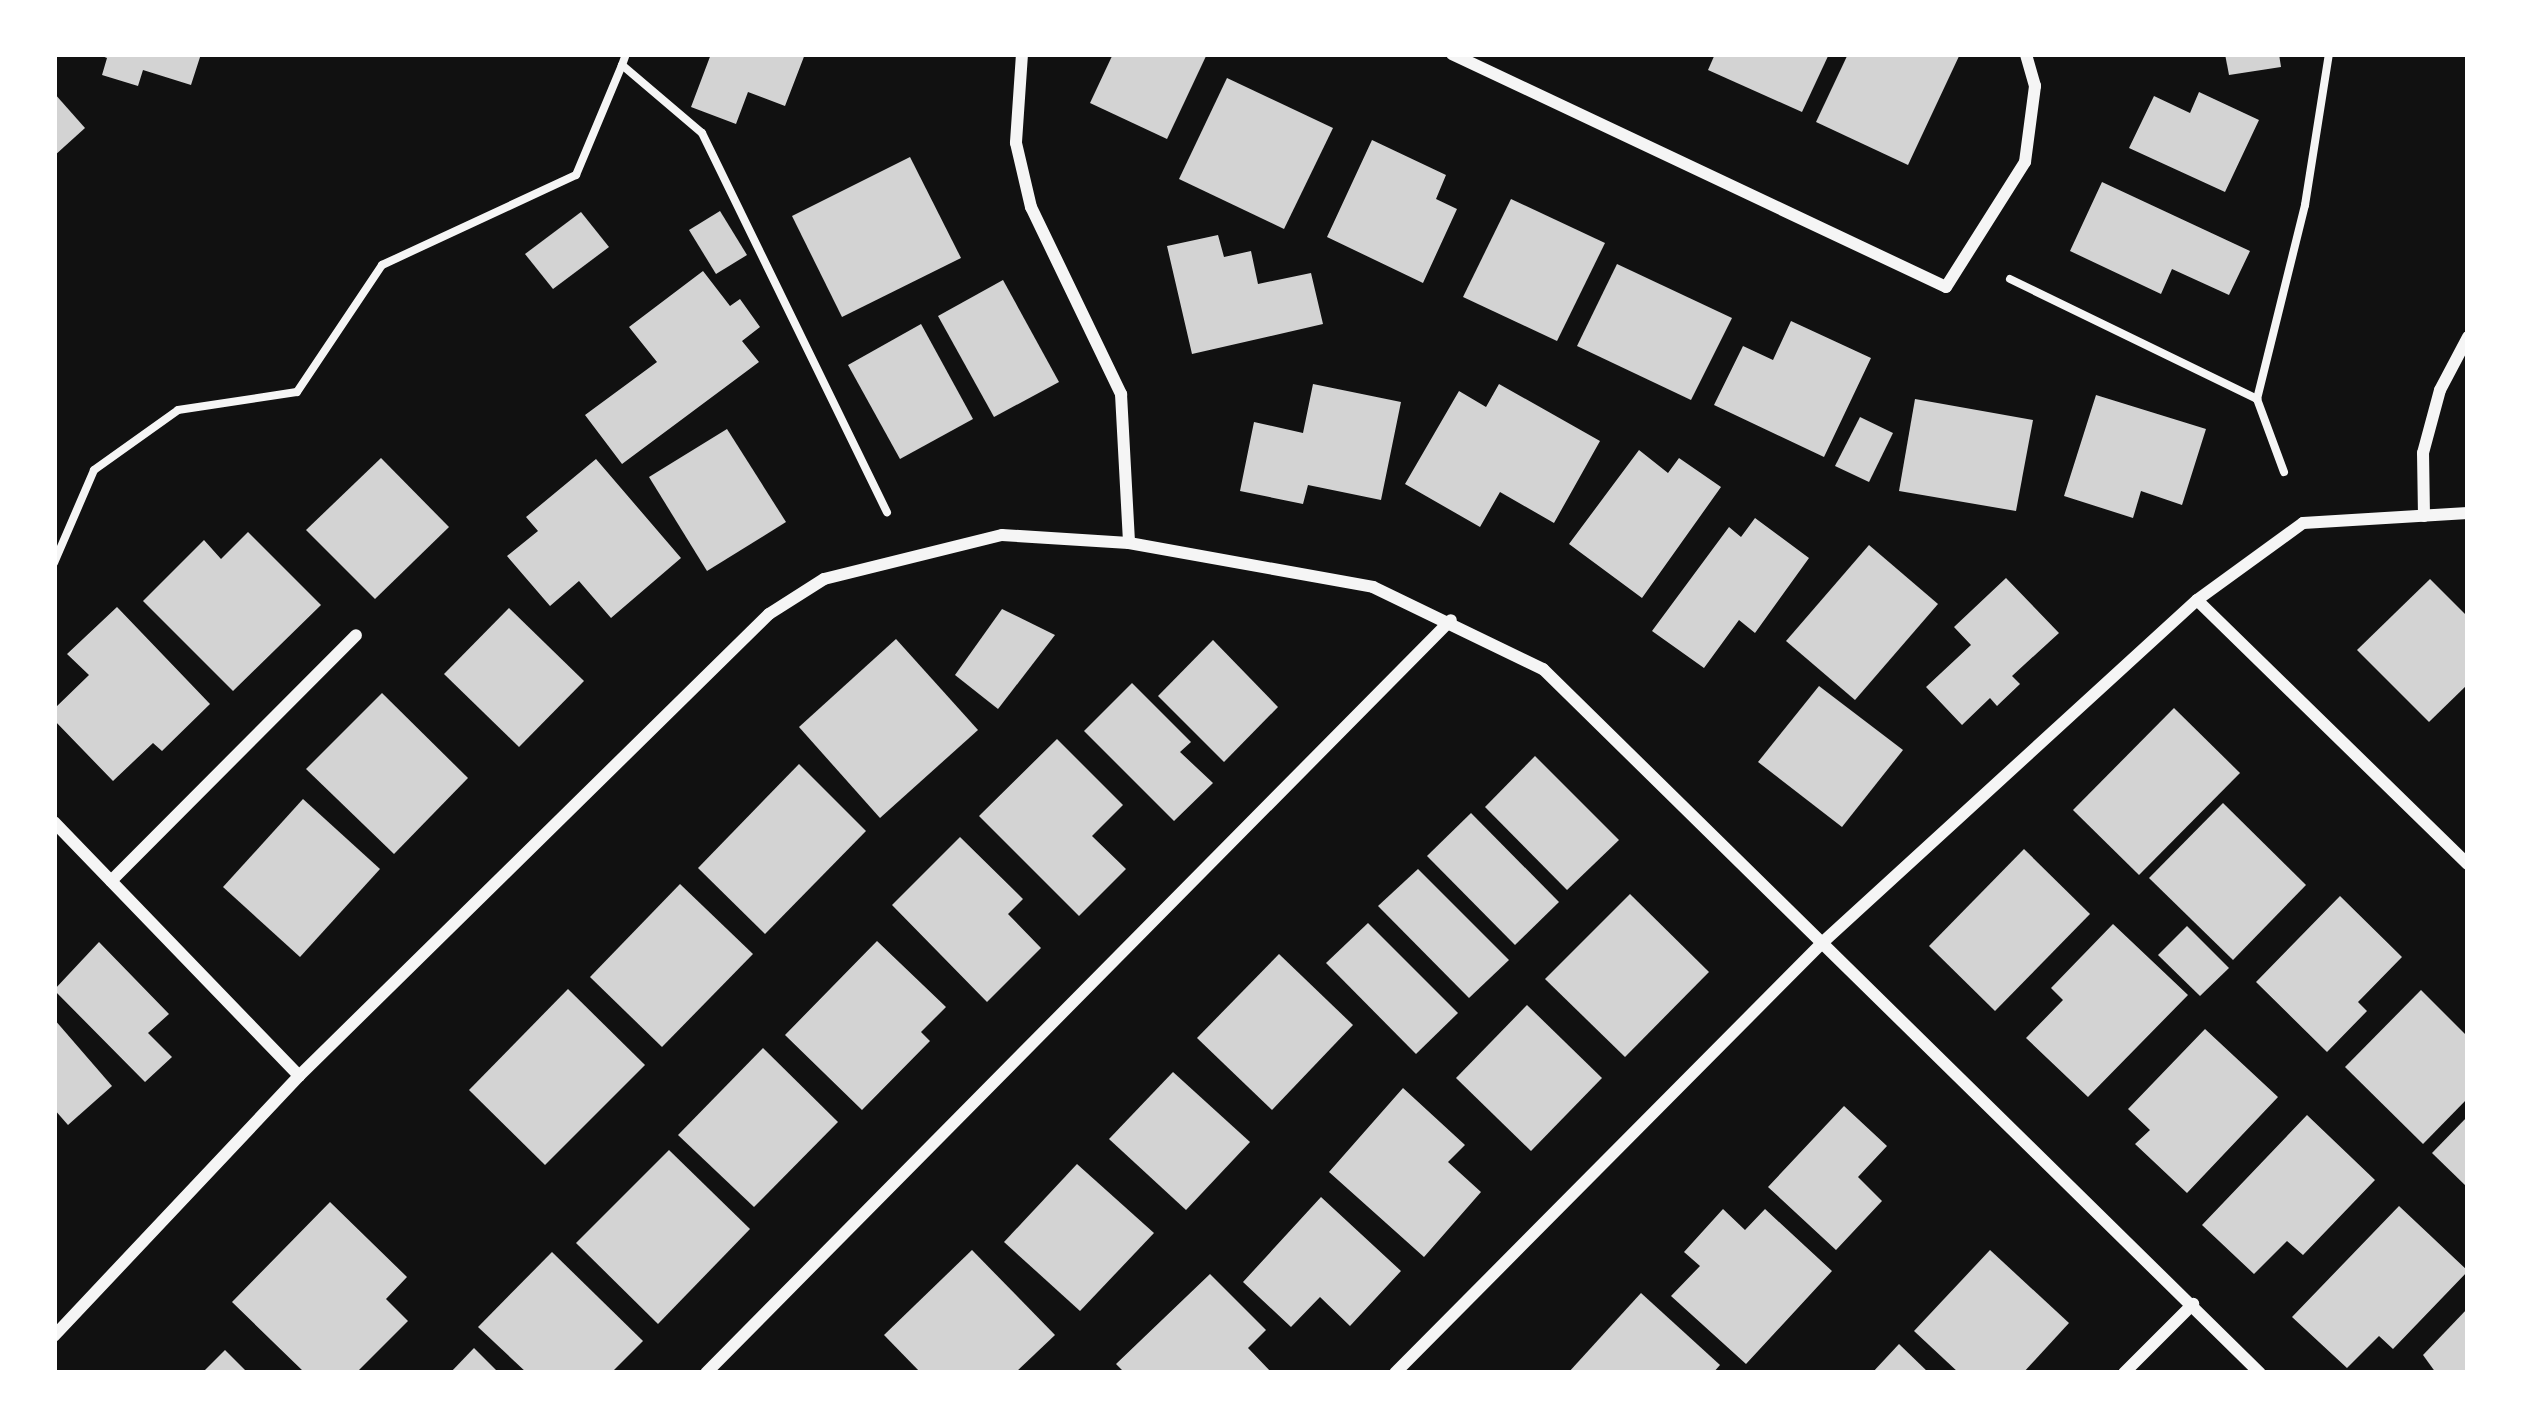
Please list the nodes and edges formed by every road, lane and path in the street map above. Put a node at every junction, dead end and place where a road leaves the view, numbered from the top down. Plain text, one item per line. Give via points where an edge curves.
1 (626, 54) edge
2 (1022, 54) edge
3 (1452, 54) edge
4 (2026, 54) edge
5 (2329, 54) edge
6 (622, 65) junction
7 (1970, 259) junction
8 (2468, 337) edge
9 (2257, 399) junction
10 (2468, 513) edge
11 (2424, 516) junction
12 (2303, 523) junction
13 (1129, 543) junction
14 (906, 553) junction
15 (54, 563) edge
16 (2197, 600) junction
17 (1451, 620) junction
18 (356, 635) dead end
19 (54, 822) edge
20 (2468, 864) edge
21 (111, 881) junction
22 (1822, 943) junction
23 (299, 1076) junction
24 (2193, 1304) junction
25 (54, 1336) edge
26 (706, 1373) edge
27 (1396, 1373) edge
28 (2124, 1373) edge
29 (2260, 1373) edge

1 - 6 path
2 - 13 street via 1016,143 1031,207 1121,394
3 - 7 street via 1946,287
4 - 7 street via 2035,86 2025,162
5 - 9 path via 2305,205
6 - 14 path via 702,133
6 - 15 path via 575,176 382,265 297,392 178,410 94,470
7 - 9 path
8 - 11 street via 2440,390 2423,453
9 - 12 path
10 - 11 street
11 - 12 street
12 - 16 street
13 - 14 street via 1002,535
13 - 17 street via 1373,587
14 - 23 street via 824,580 769,614
16 - 20 street
16 - 22 street
17 - 22 street via 1544,669
17 - 26 street
18 - 21 street
19 - 21 street
21 - 23 street
22 - 24 street
22 - 27 street
23 - 25 street
24 - 28 street
24 - 29 street

